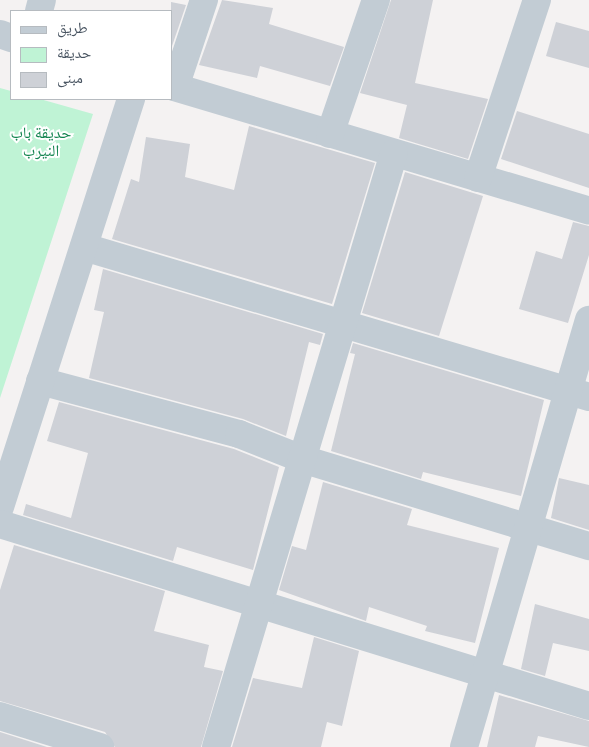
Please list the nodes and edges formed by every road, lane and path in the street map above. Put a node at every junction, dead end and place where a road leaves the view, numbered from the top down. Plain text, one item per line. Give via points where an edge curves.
1 (204, 0) edge
2 (376, 0) edge
3 (537, 0) edge
4 (173, 87) edge
5 (131, 100) edge
6 (330, 134) junction
7 (394, 153) junction
8 (478, 178) junction
9 (589, 211) edge
10 (84, 247) junction
11 (589, 320) edge
12 (342, 324) junction
13 (40, 381) junction
14 (579, 394) edge
15 (302, 459) junction
16 (0, 507) edge
17 (0, 524) edge
18 (528, 525) junction
19 (589, 546) edge
20 (259, 604) junction
21 (485, 674) junction
22 (589, 706) edge
23 (0, 716) edge
24 (100, 747) edge
25 (216, 747) edge
26 (464, 747) edge

1 - 4 street
2 - 6 street
3 - 8 street
4 - 6 street
5 - 10 street
6 - 7 street
7 - 8 street
7 - 12 street
8 - 9 street
10 - 12 street
10 - 13 street
11 - 14 street
12 - 14 street
12 - 15 street
13 - 15 street via 239,434
13 - 16 street
14 - 18 street
15 - 18 street
15 - 20 street
17 - 20 street
18 - 19 street
18 - 21 street
20 - 21 street
20 - 25 street
21 - 22 street
21 - 26 street
23 - 24 street

